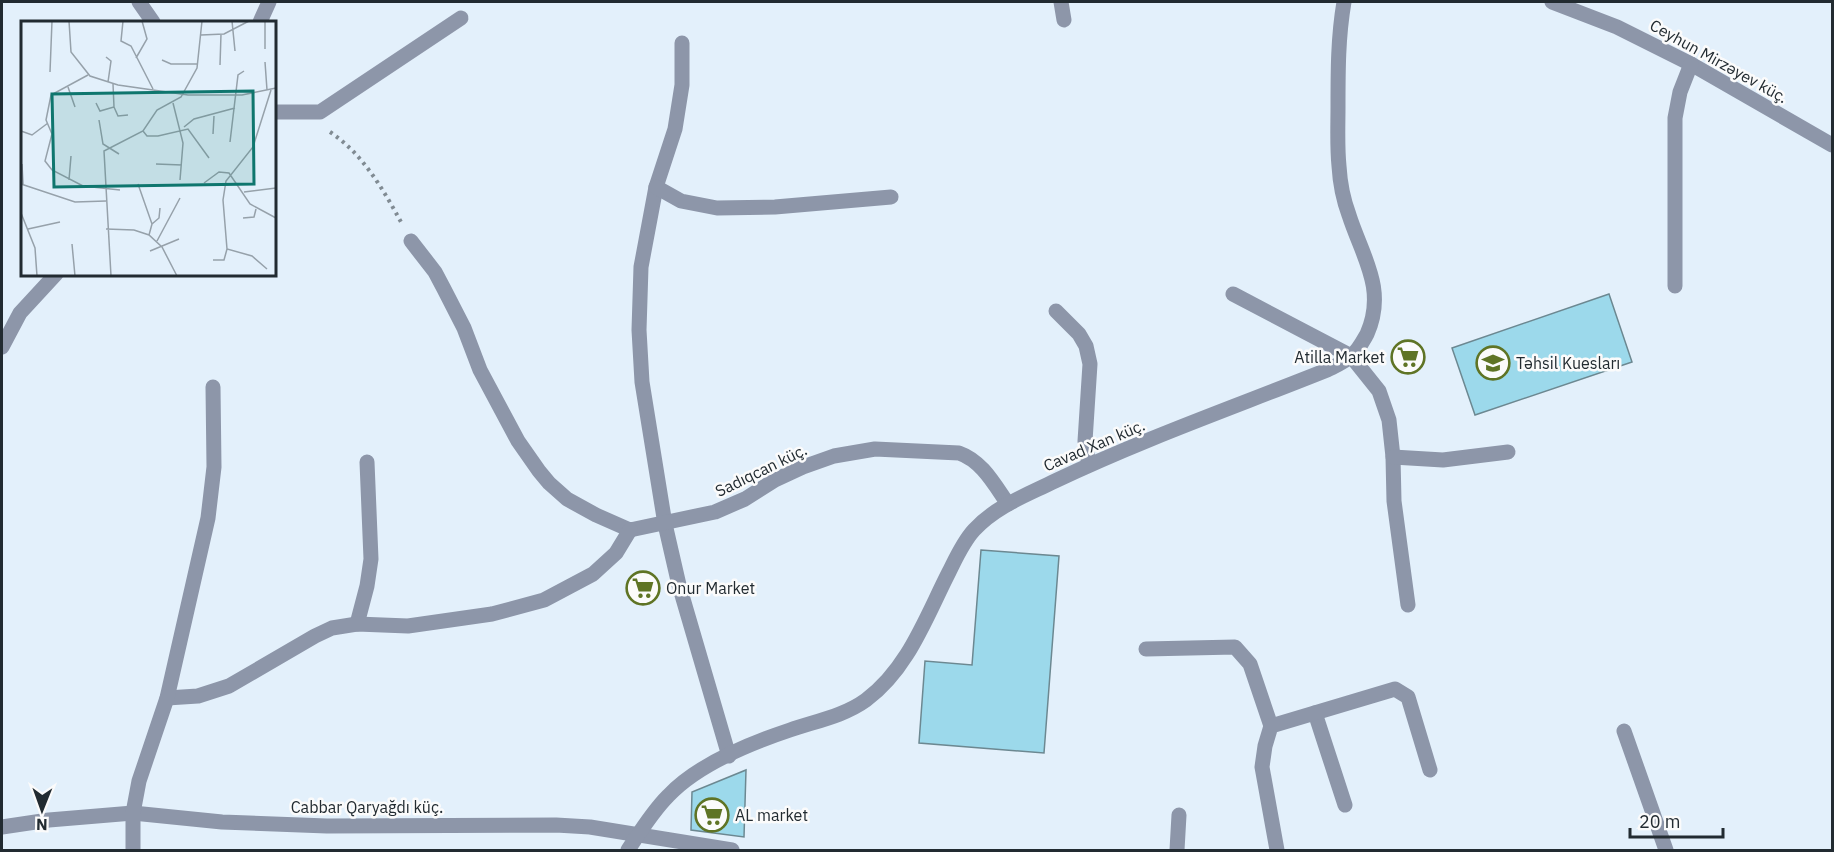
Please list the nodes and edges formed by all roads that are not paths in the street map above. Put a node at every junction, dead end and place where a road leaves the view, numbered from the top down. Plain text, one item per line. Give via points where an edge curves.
1 (139, 2) edge
2 (269, 2) edge
3 (1061, 2) edge
4 (1344, 2) edge
5 (1552, 2) edge
6 (460, 18) dead end
7 (1064, 20) dead end
8 (152, 21) edge
9 (260, 21) edge
10 (682, 44) dead end
11 (1691, 64) junction
12 (276, 112) edge
13 (1833, 145) edge
14 (656, 187) junction
15 (891, 197) dead end
16 (411, 241) road end
17 (54, 276) edge
18 (1675, 286) dead end
19 (1233, 294) dead end
20 (1056, 311) dead end
21 (2, 347) edge
22 (1351, 356) junction
23 (213, 387) dead end
24 (1508, 452) dead end
25 (1393, 457) junction
26 (367, 462) dead end
27 (1089, 465) junction
28 (1008, 504) junction
29 (666, 524) junction
30 (630, 530) junction
31 (1408, 605) dead end
32 (357, 624) junction
33 (1146, 649) dead end
34 (167, 698) junction
35 (1315, 713) junction
36 (1271, 726) junction
37 (1624, 732) dead end
38 (729, 756) junction
39 (1430, 770) dead end
40 (1345, 805) dead end
41 (133, 813) junction
42 (1179, 815) dead end
43 (2, 827) edge
44 (638, 834) junction
45 (133, 850) edge
46 (628, 850) edge
47 (732, 850) edge
48 (1178, 850) edge
49 (1277, 850) edge
50 (1665, 850) edge

1 - 8 street
2 - 9 street
3 - 7 street
4 - 22 street, Cavad Xan küç. via 1338,53 1338,165 1349,218 1365,255 1374,292 1371,324
5 - 11 street, Ceyhun Mirzəyev küç. via 1617,27
6 - 12 street via 320,112
10 - 14 street via 682,85 675,129
11 - 13 street, Ceyhun Mirzəyev küç.
11 - 18 street via 1675,118
14 - 15 street via 681,201 717,208
14 - 29 street via 642,267 639,330 642,382
16 - 30 street via 435,272 480,370 538,471 567,498
17 - 21 street via 20,313
19 - 22 street
20 - 27 street via 1079,334 1090,364 1085,441
22 - 25 street via 1379,391 1389,420
22 - 27 street, Cavad Xan küç. via 1327,370
23 - 34 street via 214,467 207,518
24 - 25 street via 1443,460
25 - 31 street via 1394,501
26 - 32 street via 371,559
27 - 28 street, Cavad Xan küç.
28 - 29 street, Sadıqcan küç. via 970,457 959,453 875,449 834,456 803,467 715,513
28 - 38 street, Cavad Xan küç. via 973,530 906,656 874,694 840,714 778,734
29 - 30 street, Sadıqcan küç.
29 - 38 street via 679,585
30 - 32 street via 616,553 593,574 544,600 492,614 408,626
32 - 34 street via 332,628 315,636 229,686 198,696
33 - 36 street via 1235,647 1250,664
34 - 41 street via 139,781
35 - 36 street
35 - 39 street via 1395,689 1408,697
35 - 40 street
36 - 49 street via 1262,767
37 - 50 street
38 - 44 street, Cavad Xan küç. via 682,782
41 - 43 street, Cabbar Qaryağdı küç.
41 - 44 street, Cabbar Qaryağdı küç. via 222,822 327,826 556,825
41 - 45 street
42 - 48 street
44 - 46 street, Cavad Xan küç.
44 - 47 street, Cabbar Qaryağdı küç.

